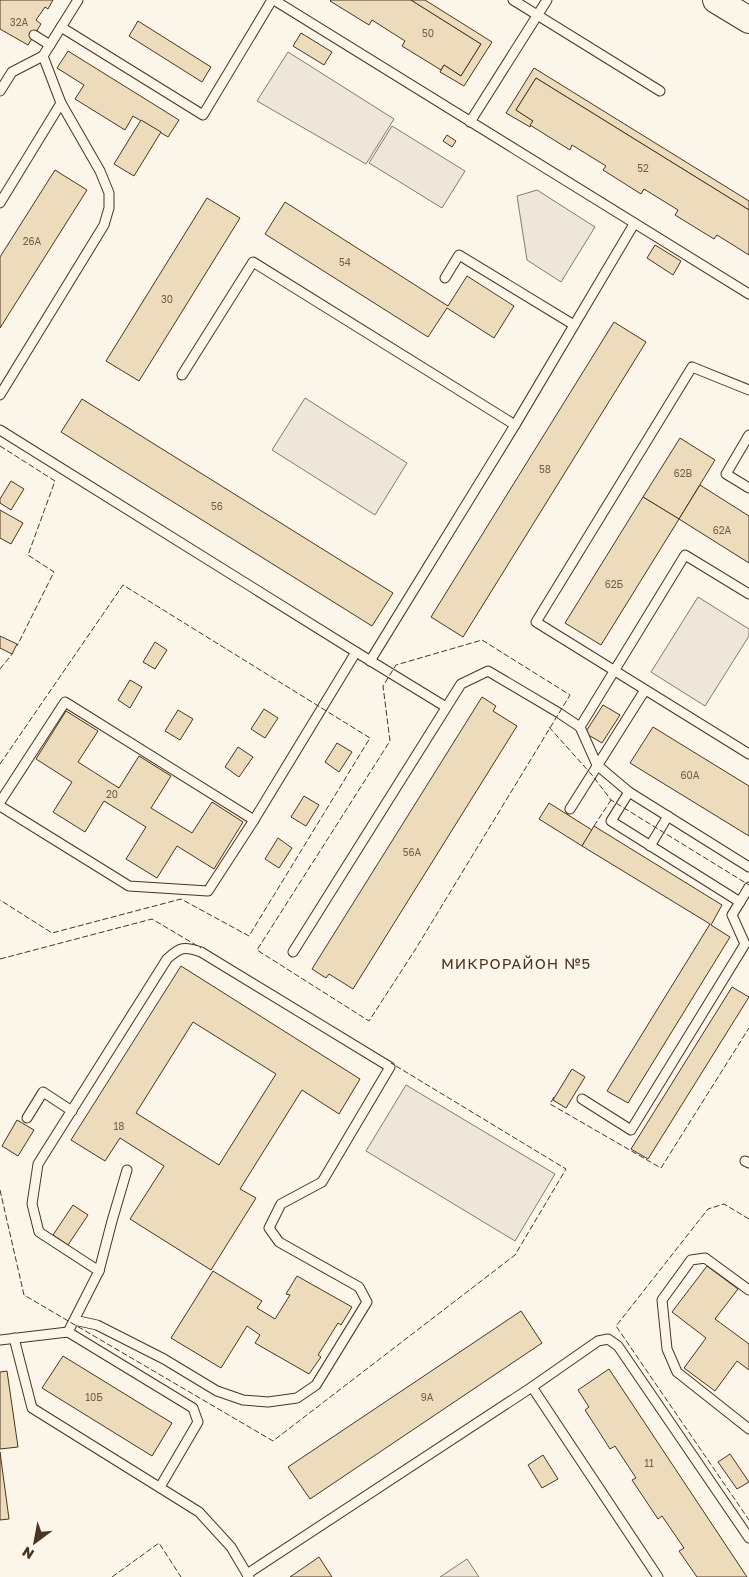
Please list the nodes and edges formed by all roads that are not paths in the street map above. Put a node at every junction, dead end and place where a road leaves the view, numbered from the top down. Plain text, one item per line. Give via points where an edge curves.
1 (78, 0) edge
2 (273, 0) edge
3 (513, 0) edge
4 (547, 0) edge
5 (716, 0) edge
6 (537, 15) junction
7 (749, 20) edge
8 (61, 27) junction
9 (34, 35) dead end
10 (50, 45) junction
11 (43, 56) junction
12 (0, 91) edge
13 (660, 91) dead end
14 (61, 104) junction
15 (470, 122) junction
16 (0, 203) edge
17 (634, 224) junction
18 (445, 278) dead end
19 (749, 294) edge
20 (574, 325) junction
21 (182, 375) dead end
22 (749, 390) edge
23 (0, 396) edge
24 (515, 425) junction
25 (0, 430) edge
26 (749, 435) edge
27 (749, 488) edge
28 (749, 594) edge
29 (356, 652) junction
30 (370, 660) junction
31 (614, 671) junction
32 (645, 690) junction
33 (446, 707) junction
34 (580, 727) junction
35 (749, 754) edge
36 (597, 765) junction
37 (629, 792) junction
38 (0, 802) edge
39 (0, 806) edge
40 (570, 809) dead end
41 (668, 816) junction
42 (254, 820) junction
43 (650, 846) junction
44 (749, 866) edge
45 (749, 887) edge
46 (740, 902) junction
47 (293, 952) dead end
48 (582, 1099) dead end
49 (72, 1111) junction
50 (27, 1118) dead end
51 (127, 1170) dead end
52 (99, 1271) junction
53 (749, 1290) edge
54 (74, 1320) junction
55 (68, 1332) junction
56 (14, 1338) junction
57 (0, 1340) edge
58 (532, 1387) junction
59 (749, 1429) edge
60 (160, 1487) junction
61 (749, 1538) edge
62 (248, 1576) edge
63 (658, 1577) edge

1 - 8 lane
2 - 8 lane via 203,115
2 - 15 lane
3 - 6 lane
4 - 6 lane
5 - 7 main road
6 - 13 lane
6 - 15 lane
8 - 10 lane
9 - 10 lane
10 - 11 lane
11 - 12 lane via 12,72
11 - 14 lane
14 - 16 lane
14 - 23 lane via 100,171 109,193 109,208 104,225
15 - 17 lane
17 - 19 lane
17 - 20 lane
18 - 20 lane via 459,254
20 - 24 lane
21 - 24 lane via 253,262
22 - 31 lane via 692,367 536,622
24 - 30 lane
25 - 29 lane
26 - 27 lane via 726,474
28 - 31 lane via 685,555
29 - 30 lane
29 - 42 lane
30 - 33 lane
31 - 32 lane
31 - 34 lane
32 - 35 lane
32 - 36 lane
33 - 34 lane via 461,684 488,670
33 - 47 lane
34 - 36 lane
36 - 37 lane
36 - 40 lane
37 - 41 lane
37 - 43 lane via 611,821
38 - 42 lane via 65,702
39 - 42 lane via 129,886 149,888 208,891
41 - 43 lane
41 - 44 lane
43 - 46 lane
45 - 46 lane
46 - 48 lane via 732,915 745,944 631,1130
49 - 50 lane via 43,1092
49 - 52 lane via 38,1164 32,1204 39,1232
49 - 54 lane via 167,959 177,950 189,948 201,952 390,1067 322,1182 281,1204 269,1228 279,1242 359,1287 367,1302 316,1385 298,1398 268,1402 243,1400 217,1390 98,1325
51 - 52 lane
52 - 54 lane
53 - 59 lane via 705,1258 692,1260 662,1300 667,1350 677,1372
54 - 55 lane
55 - 56 lane
55 - 60 lane via 193,1408 198,1422
56 - 57 lane
56 - 60 lane via 32,1408
58 - 61 lane via 598,1340 608,1339 618,1346
58 - 62 lane
58 - 63 lane
60 - 62 lane via 198,1512 231,1547

